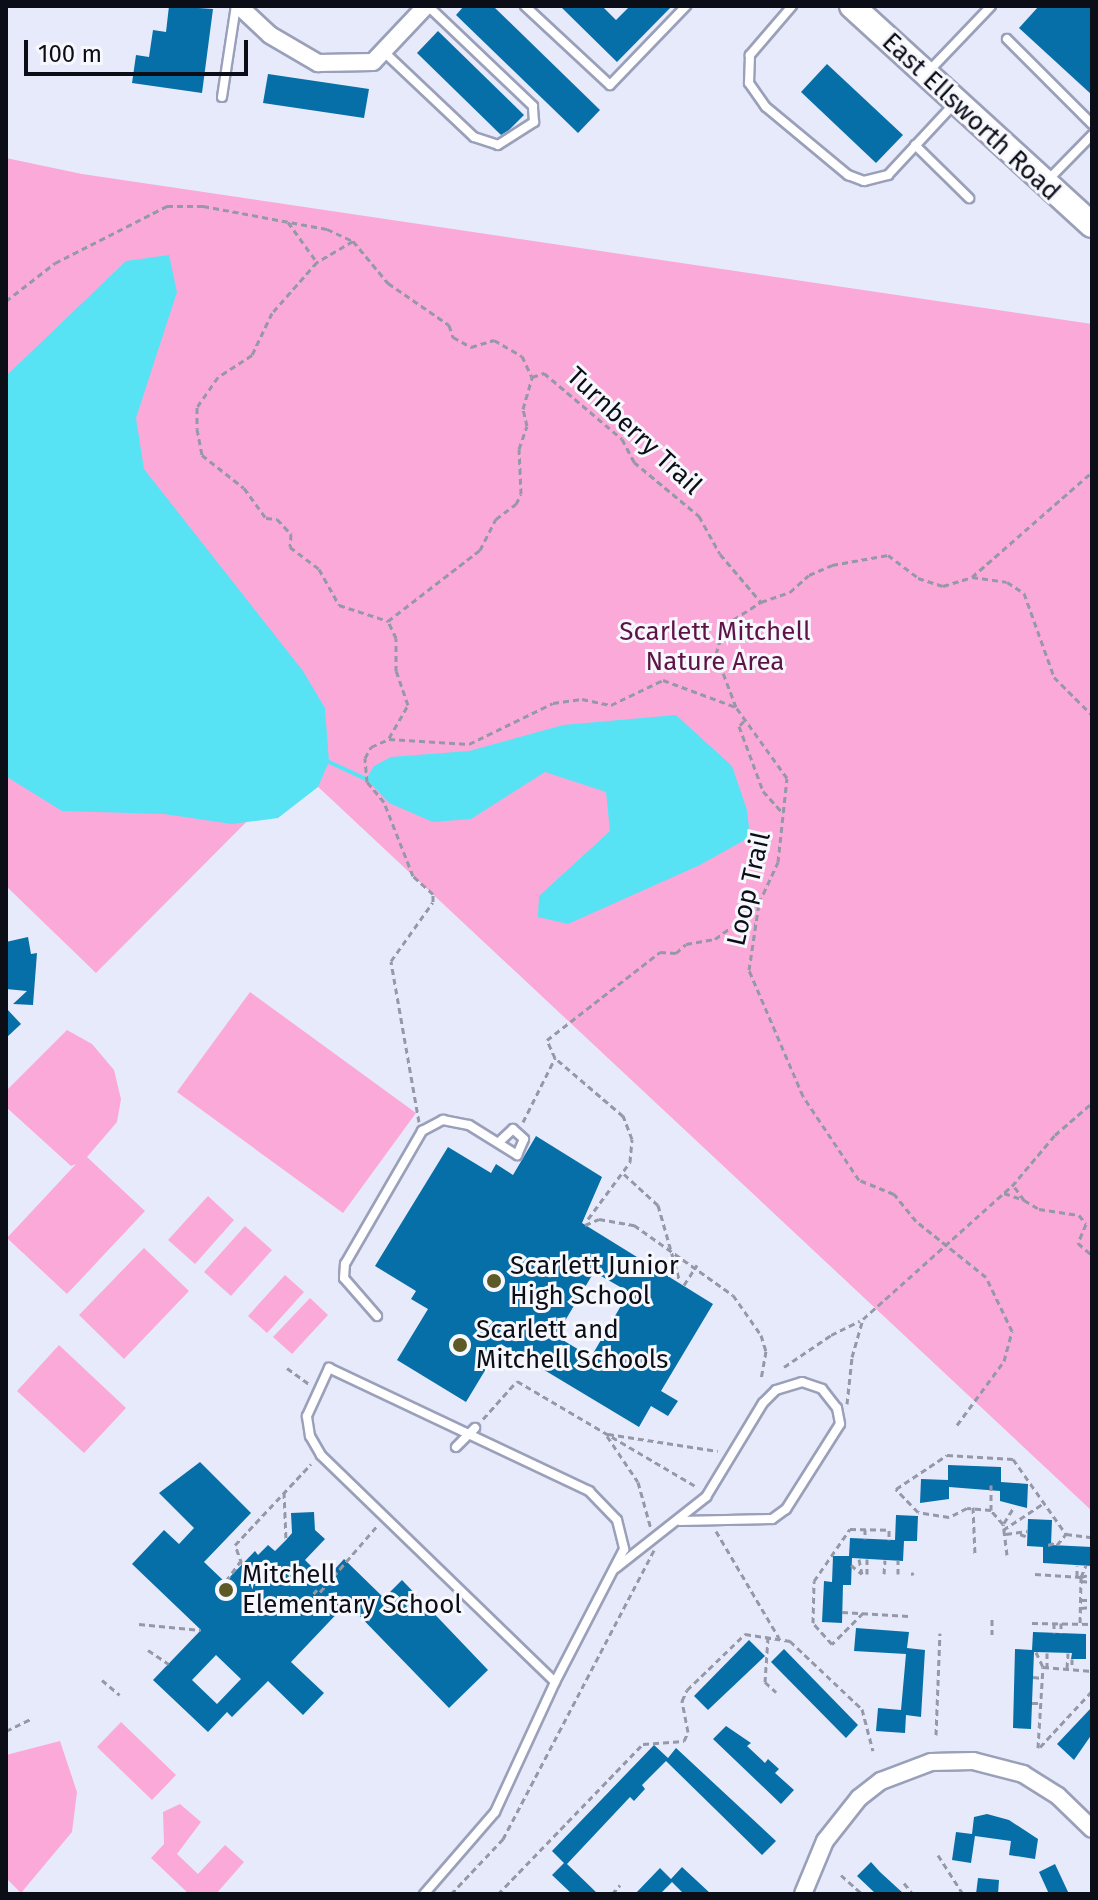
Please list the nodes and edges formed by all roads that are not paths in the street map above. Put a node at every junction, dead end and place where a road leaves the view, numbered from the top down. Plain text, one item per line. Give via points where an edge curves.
1 (238, 6) edge
2 (427, 6) edge
3 (525, 6) edge
4 (686, 6) edge
5 (792, 6) edge
6 (852, 6) edge
7 (991, 6) edge
8 (1007, 39) dead end
9 (383, 51) junction
10 (925, 76) junction
11 (222, 97) dead end
12 (955, 103) junction
13 (1092, 124) edge
14 (1092, 135) edge
15 (915, 145) junction
16 (1044, 185) junction
17 (969, 198) dead end
18 (1092, 225) edge
19 (499, 1142) junction
20 (377, 1316) dead end
21 (475, 1428) road end
22 (466, 1437) junction
23 (456, 1447) dead end
24 (680, 1521) junction
25 (612, 1570) junction
26 (555, 1682) junction
27 (1092, 1829) edge
28 (424, 1894) edge
29 (803, 1894) edge

1 - 9 street via 270,35 318,63 373,62
1 - 11 lane
2 - 9 street
2 - 9 lane via 533,106 534,122 498,145 474,137
3 - 4 lane via 610,85
5 - 15 lane via 750,55 747,70 757,98 826,158 864,181 888,175
6 - 10 main road, East Ellsworth Road
7 - 10 lane
8 - 13 lane
10 - 12 main road, East Ellsworth Road
12 - 15 lane
12 - 16 main road, East Ellsworth Road
14 - 16 lane
15 - 17 lane
16 - 18 main road, East Ellsworth Road
19 - 19 lane via 517,1155 524,1139 513,1129
19 - 20 lane via 469,1125 443,1120 422,1131 345,1264 344,1278
21 - 22 lane
22 - 23 lane
22 - 25 lane via 589,1491 605,1504 617,1520 624,1549
22 - 26 lane via 329,1368 307,1416 321,1455 383,1521
24 - 24 lane via 772,1519 786,1509 840,1424 837,1408 822,1389 802,1382 787,1384 763,1403 706,1497
24 - 25 lane
25 - 26 lane
26 - 28 lane via 495,1812
27 - 29 street via 1058,1796 1023,1774 973,1761 931,1762 881,1781 859,1798 825,1841

